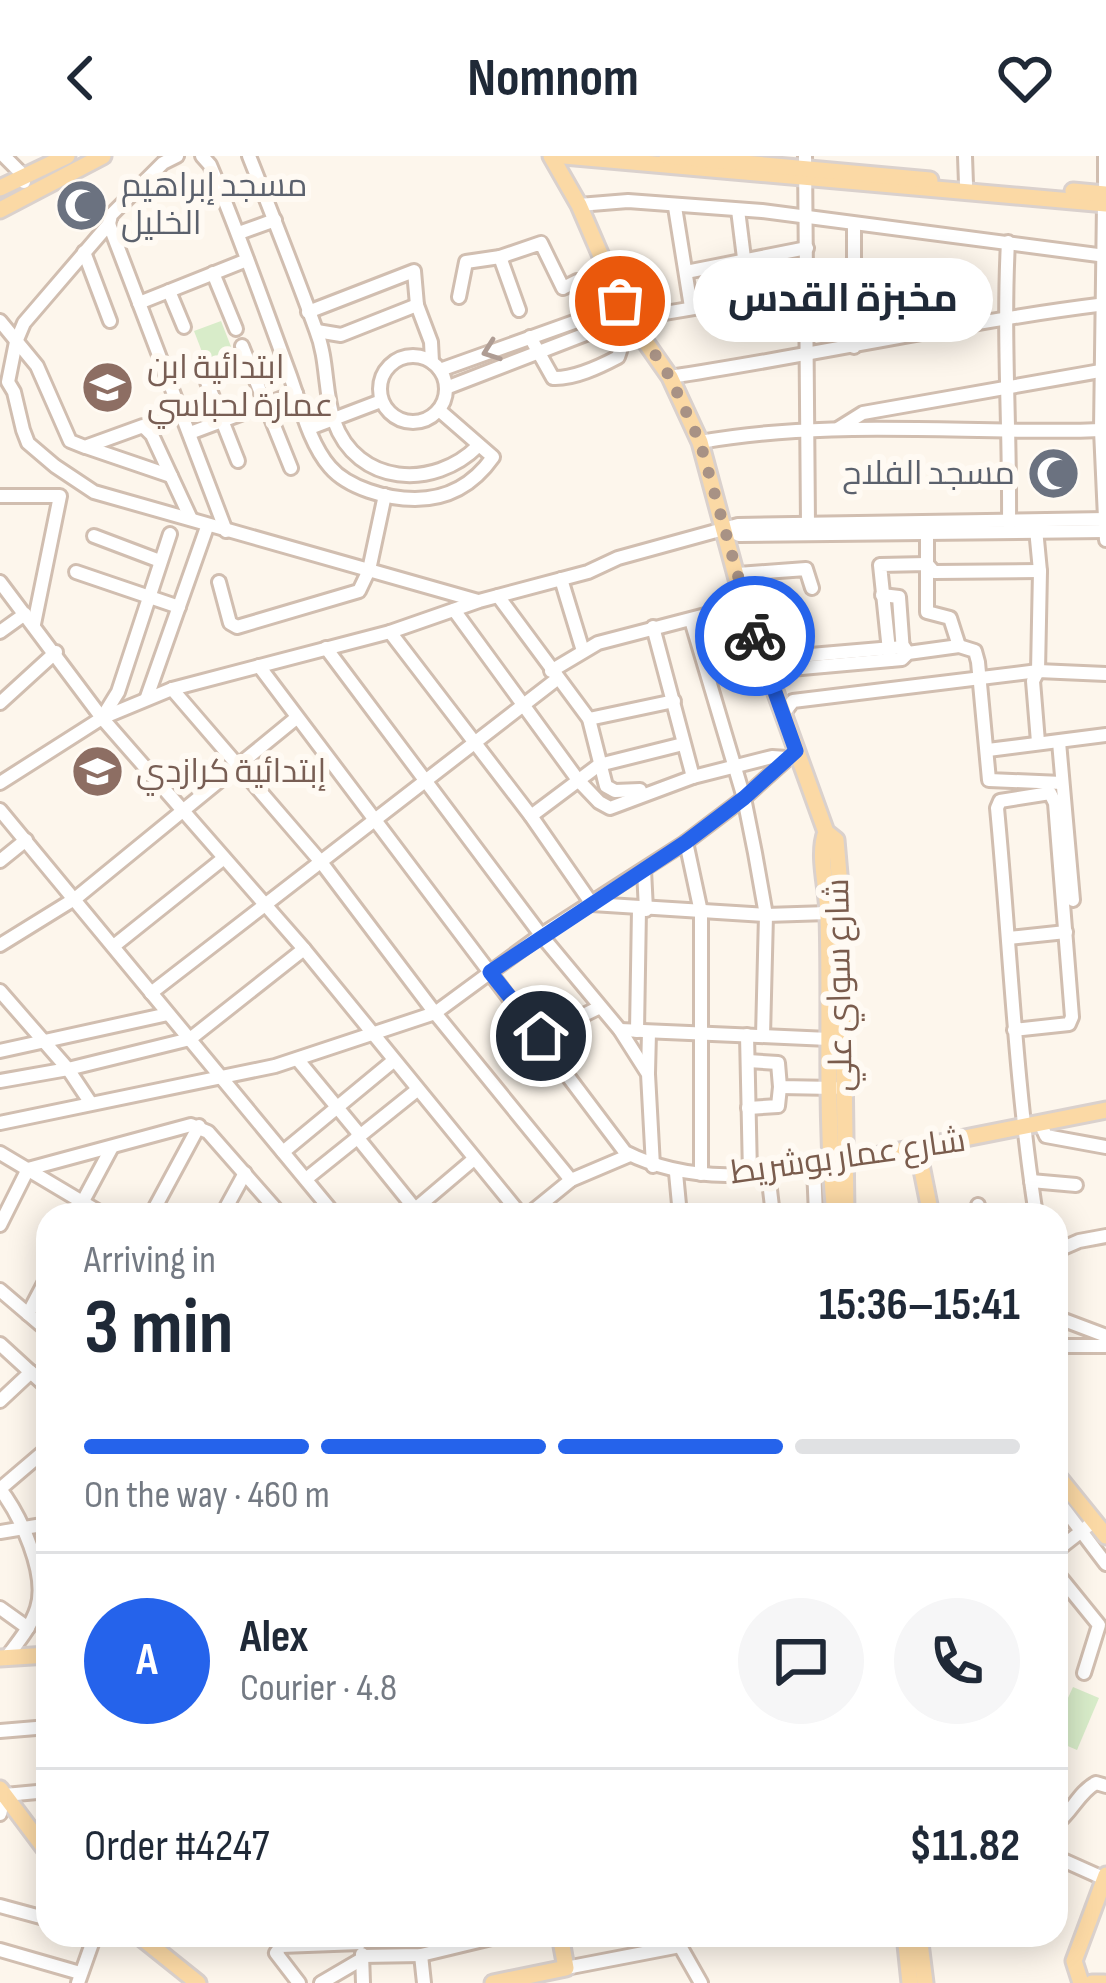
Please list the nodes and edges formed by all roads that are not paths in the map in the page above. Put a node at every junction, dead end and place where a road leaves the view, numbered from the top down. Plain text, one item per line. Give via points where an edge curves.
1 (4, 156) edge
2 (67, 156) edge
3 (103, 156) edge
4 (202, 156) edge
5 (249, 156) edge
6 (551, 156) edge
7 (667, 156) edge
8 (965, 156) edge
9 (1105, 156) edge
10 (573, 157) edge
11 (170, 158) edge
12 (742, 159) edge
13 (806, 167) edge
14 (24, 176) junction
15 (966, 184) junction
16 (0, 188) edge
17 (24, 198) junction
18 (1105, 199) edge
19 (579, 205) junction
20 (675, 207) junction
21 (0, 210) edge
22 (738, 210) junction
23 (807, 217) junction
24 (274, 220) junction
25 (109, 224) junction
26 (854, 225) junction
27 (238, 233) junction
28 (1008, 242) junction
29 (807, 248) junction
30 (84, 252) junction
31 (1106, 256) edge
32 (500, 257) junction
33 (248, 260) junction
34 (745, 261) junction
35 (686, 272) junction
36 (213, 273) junction
37 (807, 290) junction
38 (169, 291) junction
39 (459, 297) dead end
40 (749, 298) junction
41 (139, 303) junction
42 (1104, 304) edge
43 (417, 305) junction
44 (691, 307) junction
45 (519, 310) dead end
46 (629, 310) junction
47 (308, 312) junction
48 (1004, 317) junction
49 (605, 319) junction
50 (0, 321) edge
51 (110, 322) dead end
52 (184, 328) dead end
53 (236, 329) dead end
54 (317, 331) junction
55 (341, 335) junction
56 (530, 337) junction
57 (16, 342) junction
58 (242, 346) dead end
59 (854, 346) junction
60 (539, 352) junction
61 (807, 356) junction
62 (436, 366) junction
63 (328, 369) junction
64 (1105, 370) edge
65 (670, 377) junction
66 (206, 382) dead end
67 (4, 385) edge
68 (446, 388) junction
69 (1005, 388) junction
70 (296, 393) junction
71 (381, 401) junction
72 (266, 404) junction
73 (439, 410) junction
74 (333, 418) junction
75 (221, 421) junction
76 (310, 428) junction
77 (838, 428) junction
78 (62, 430) junction
79 (1010, 430) junction
80 (1104, 430) edge
81 (808, 431) junction
82 (190, 433) junction
83 (700, 442) junction
84 (478, 446) junction
85 (85, 447) junction
86 (41, 454) junction
87 (238, 461) dead end
88 (291, 468) dead end
89 (68, 476) junction
90 (171, 476) junction
91 (385, 495) junction
92 (0, 496) edge
93 (60, 496) junction
94 (191, 519) junction
95 (1009, 524) junction
96 (808, 525) junction
97 (207, 527) junction
98 (726, 528) junction
99 (1036, 528) junction
100 (1106, 528) edge
101 (927, 530) junction
102 (226, 531) junction
103 (170, 535) dead end
104 (94, 536) dead end
105 (160, 561) junction
106 (927, 564) junction
107 (369, 570) junction
108 (1040, 571) junction
109 (76, 572) dead end
110 (738, 574) junction
111 (561, 580) junction
112 (0, 582) edge
113 (219, 582) dead end
114 (812, 588) dead end
115 (151, 595) junction
116 (498, 596) junction
117 (479, 601) junction
118 (744, 604) junction
119 (179, 607) junction
120 (454, 610) junction
121 (29, 619) junction
122 (691, 620) junction
123 (653, 627) junction
124 (0, 632) edge
125 (390, 632) junction
126 (959, 646) junction
127 (326, 648) junction
128 (583, 651) junction
129 (56, 652) junction
130 (898, 653) junction
131 (766, 665) junction
132 (259, 666) junction
133 (1038, 671) junction
134 (1106, 674) edge
135 (554, 675) junction
136 (978, 679) junction
137 (172, 689) junction
138 (147, 697) junction
139 (674, 701) junction
140 (0, 704) edge
141 (524, 705) junction
142 (783, 714) junction
143 (102, 718) junction
144 (295, 719) junction
145 (589, 719) junction
146 (1106, 735) edge
147 (1038, 742) junction
148 (1059, 742) junction
149 (476, 743) junction
150 (683, 744) junction
151 (988, 750) junction
152 (791, 755) junction
153 (236, 764) junction
154 (599, 765) junction
155 (732, 766) junction
156 (693, 776) junction
157 (578, 780) junction
158 (425, 782) junction
159 (0, 783) edge
160 (1062, 783) junction
161 (665, 786) junction
162 (611, 790) junction
163 (744, 798) junction
164 (610, 808) junction
165 (181, 809) junction
166 (0, 810) edge
167 (531, 816) junction
168 (374, 821) junction
169 (826, 832) junction
170 (26, 840) junction
171 (686, 842) junction
172 (224, 858) junction
173 (0, 861) edge
174 (321, 862) junction
175 (644, 870) junction
176 (76, 898) junction
177 (1073, 900) dead end
178 (592, 904) junction
179 (267, 906) junction
180 (642, 910) junction
181 (701, 912) junction
182 (828, 913) junction
183 (766, 914) junction
184 (1066, 932) junction
185 (542, 935) junction
186 (1009, 938) junction
187 (0, 945) edge
188 (116, 945) junction
189 (304, 950) junction
190 (490, 972) junction
191 (0, 991) edge
192 (151, 993) junction
193 (598, 1008) junction
194 (435, 1013) junction
195 (168, 1014) junction
196 (620, 1030) junction
197 (1014, 1030) junction
198 (643, 1031) junction
199 (374, 1034) junction
200 (700, 1034) junction
201 (747, 1035) junction
202 (541, 1036) junction
203 (763, 1036) junction
204 (190, 1039) junction
205 (829, 1039) junction
206 (44, 1041) junction
207 (0, 1051) edge
208 (298, 1060) junction
209 (748, 1061) junction
210 (392, 1062) junction
211 (68, 1069) junction
212 (648, 1075) junction
213 (218, 1076) junction
214 (0, 1081) edge
215 (780, 1087) junction
216 (835, 1088) junction
217 (417, 1090) junction
218 (90, 1102) junction
219 (338, 1107) junction
220 (748, 1108) junction
221 (1106, 1110) edge
222 (0, 1123) edge
223 (1041, 1125) junction
224 (199, 1126) junction
225 (1023, 1129) junction
226 (359, 1136) junction
227 (112, 1147) junction
228 (1106, 1147) edge
229 (918, 1150) junction
230 (283, 1152) junction
231 (0, 1153) edge
232 (631, 1155) junction
233 (474, 1159) junction
234 (838, 1163) junction
235 (653, 1166) junction
236 (814, 1167) junction
237 (28, 1169) junction
238 (769, 1172) junction
239 (245, 1173) junction
240 (676, 1173) junction
241 (701, 1174) junction
242 (750, 1174) junction
243 (306, 1179) junction
244 (572, 1180) junction
245 (1031, 1181) junction
246 (1076, 1185) dead end
247 (76, 1203) edge
248 (85, 1203) edge
249 (157, 1203) edge
250 (229, 1203) edge
251 (271, 1203) edge
252 (325, 1203) edge
253 (407, 1203) edge
254 (425, 1203) edge
255 (514, 1203) edge
256 (541, 1203) edge
257 (679, 1203) edge
258 (772, 1203) edge
259 (816, 1203) edge
260 (836, 1203) edge
261 (844, 1203) edge
262 (929, 1203) edge
263 (1034, 1203) edge
264 (0, 1226) edge
265 (1106, 1236) edge
266 (1068, 1246) edge
267 (0, 1290) edge
268 (36, 1299) edge
269 (28, 1314) junction
270 (36, 1321) edge
271 (1068, 1322) edge
272 (1106, 1336) edge
273 (0, 1344) edge
274 (1068, 1346) edge
275 (1106, 1346) edge
276 (31, 1372) junction
277 (36, 1377) edge
278 (0, 1401) edge
279 (36, 1459) edge
280 (1, 1491) edge
281 (1068, 1494) edge
282 (1068, 1508) edge
283 (36, 1526) edge
284 (1088, 1526) junction
285 (24, 1528) junction
286 (0, 1532) edge
287 (1106, 1536) edge
288 (1068, 1542) edge
289 (1106, 1564) edge
290 (36, 1578) edge
291 (1068, 1587) edge
292 (36, 1605) edge
293 (0, 1608) edge
294 (28, 1628) junction
295 (36, 1656) edge
296 (3, 1658) edge
297 (1084, 1673) dead end
298 (36, 1728) edge
299 (0, 1731) edge
300 (1106, 1786) edge
301 (36, 1791) edge
302 (3, 1792) edge
303 (0, 1814) edge
304 (1068, 1816) edge
305 (36, 1837) edge
306 (1068, 1862) edge
307 (1105, 1877) edge
308 (0, 1906) edge
309 (36, 1916) edge
310 (90, 1947) edge
311 (153, 1947) edge
312 (280, 1947) edge
313 (321, 1947) edge
314 (454, 1947) edge
315 (655, 1947) edge
316 (683, 1947) edge
317 (906, 1947) edge
318 (920, 1947) edge
319 (361, 1948) edge
320 (0, 1950) edge
321 (421, 1955) junction
322 (1074, 1961) junction
323 (555, 1975) edge
324 (79, 1978) edge
325 (198, 1983) edge
326 (299, 1983) edge
327 (321, 1983) edge
328 (363, 1983) edge
329 (424, 1983) edge
330 (494, 1983) edge
331 (701, 1983) edge
332 (910, 1983) edge
333 (925, 1983) edge
334 (1081, 1983) edge
335 (1100, 1983) edge

1 - 14 street
2 - 14 main road
3 - 17 main road
4 - 27 street
5 - 24 street
6 - 19 main road, شارع سواي علي
7 - 12 main road
8 - 15 street
9 - 18 street
10 - 13 main road
11 - 25 street
12 - 13 main road
13 - 15 main road
13 - 18 main road
13 - 23 street
14 - 16 main road
14 - 17 street
15 - 18 main road
17 - 21 main road
18 - 31 street
19 - 20 street
19 - 46 main road, شارع سواي علي
20 - 22 street
20 - 35 street
22 - 23 street
22 - 34 street
23 - 26 street
23 - 29 street
24 - 27 street
24 - 47 street
25 - 30 street
25 - 41 street
26 - 28 street
26 - 59 street
27 - 33 street
28 - 31 street
28 - 48 street
29 - 34 street
29 - 37 street
30 - 51 street
30 - 57 street
31 - 42 street
32 - 39 street via 466,262
32 - 45 street
32 - 49 street via 541,243 563,288 592,281
33 - 36 street
33 - 70 street
34 - 35 street
34 - 40 street
35 - 44 street
36 - 38 street
36 - 53 street
37 - 40 street
37 - 61 street
38 - 41 street
38 - 52 street
40 - 44 street
41 - 82 street
42 - 48 street
42 - 64 street
43 - 47 street via 414,271
43 - 55 street
43 - 62 street
44 - 46 street
46 - 49 street
46 - 65 main road, شارع سواي علي
47 - 54 street
48 - 59 street
48 - 69 street
49 - 56 street
49 - 60 street
49 - 60 street via 620,350 608,362 553,378
50 - 57 street
54 - 55 street
54 - 63 street
55 - 63 street
56 - 60 street
56 -> 62 street
57 - 67 street
57 - 78 street via 37,366
58 - 72 street
59 - 61 street
60 - 68 street
61 - 65 street
61 - 81 street
62 - 68 street
62 - 71 street via 412,355 392,362 380,380
63 - 74 street
64 - 69 street
64 - 80 street
65 - 83 main road, شارع سواي علي
66 - 75 street
67 - 86 street via 28,443
68 - 73 street
69 - 77 street via 863,413
69 - 79 street
70 - 72 street
70 - 76 street
71 - 73 street via 393,417 412,423
71 - 74 street
72 - 75 street
72 - 88 street
73 - 84 street
74 - 76 street
74 - 84 street via 349,447 389,473 438,473
75 - 82 street
75 - 87 street
76 - 91 street via 337,473
77 - 79 street
77 - 81 street
78 - 85 street
78 - 86 street
79 - 80 street
79 - 95 street
80 - 100 street
81 - 83 street
81 - 96 street
82 - 102 street
83 - 98 main road, شارع سواي علي
84 - 91 street via 493,457 454,492 419,500
85 - 90 street
85 - 90 street via 142,426
86 - 89 street
89 - 93 street
89 - 94 street via 94,492
90 - 94 street
91 - 107 street
92 - 93 street
93 - 121 street
94 - 97 street
95 - 99 street
95 - 101 street
96 - 98 street
96 - 101 street
97 - 102 street
97 - 119 street
98 - 101 street via 739,535
98 - 110 main road, شارع سواي علي
98 - 111 street
99 - 100 street
99 - 101 street
99 - 108 street
101 - 106 street
102 - 107 street
103 - 105 street
104 - 105 street
105 - 115 street
106 - 108 street via 934,572
106 - 126 street via 927,612 950,618
106 - 130 street via 880,565
107 - 113 street via 359,591 237,626
107 - 117 street
108 - 133 street
109 - 115 street
110 - 114 street via 798,568 808,571
110 - 118 main road, شارع سواي علي
111 - 116 street
111 - 128 street
112 - 121 street
115 - 119 street
115 - 143 street
116 - 117 street
116 - 135 street
117 - 120 street
118 - 122 street
118 - 131 main road, شارع سواي علي
119 - 138 street
120 - 125 street
120 - 141 street
121 - 124 street
121 - 129 street
122 - 123 street
122 - 155 street
123 - 128 street
123 - 139 street
125 - 127 street
125 - 149 street
126 - 130 street
126 - 136 street via 975,651
127 - 132 street
127 - 158 street
128 - 135 street
129 - 140 street
129 - 143 street
130 - 131 street
131 - 142 main road, شارع سواي علي
132 - 137 street
132 - 144 street, شارع عمار بوشريط
133 - 134 street
133 - 136 street
133 - 147 street
135 - 141 street
135 - 145 street
136 - 142 street via 793,701
136 - 151 street
137 - 138 street
137 - 153 street
138 - 143 street
139 - 145 street
139 - 150 street
141 - 149 street
141 - 157 street
142 - 152 main road, شارع سواي علي
143 - 159 street
143 - 165 street
144 - 153 street
144 - 168 street, شارع عمار بوشريط
145 - 154 street
146 - 148 street
147 - 148 street
147 - 151 street
148 - 160 street
149 - 158 street
149 - 167 street
150 - 154 street
150 - 156 street
151 - 160 street via 989,780
152 - 155 street
152 - 163 street
152 - 169 main road, شارع سواي علي
153 - 165 street
153 - 174 street
154 - 157 street
154 - 162 street
155 - 156 street
155 - 163 street
156 - 161 street
157 - 164 street
157 - 167 street
158 - 168 street
158 - 185 street
160 - 177 street
161 - 162 street
161 - 164 street
162 - 164 street
163 - 171 street
163 - 183 street
165 - 172 street
165 - 176 street
166 - 170 street
167 - 178 street
168 - 174 street
168 - 190 street, شارع عمار بوشريط
169 - 182 main road, شارع سواي علي
169 - 216 main road, شارع سواي علي via 836,840 841,893
170 - 173 street
170 - 176 street
171 - 175 street
171 - 181 street
172 - 179 street
172 - 188 street
174 - 179 street
174 - 194 street
175 - 178 street
175 - 180 street
176 - 187 street
176 - 188 street
178 - 180 street
178 - 185 street
179 - 189 street
179 - 192 street
180 - 181 street
180 - 198 street
181 - 183 street
181 - 200 street
182 - 183 street
182 - 205 main road, شارع سواي علي
183 - 203 street
184 - 186 street
184 - 186 street via 1054,797 1046,793 997,808
184 - 197 street via 1072,1021
185 - 190 street
185 - 193 street
186 - 197 street
188 - 192 street
189 - 199 street
189 - 204 street
190 - 194 street
190 - 202 street, شارع عمار بوشريط
191 - 206 street
192 - 195 street
193 - 196 street
193 - 202 street
194 - 199 street
194 - 244 street
195 - 204 street
195 - 206 street
196 - 198 street
196 - 212 street
197 - 225 street
198 - 200 street
198 - 212 street
199 - 208 street
199 - 210 street
200 - 201 street
200 - 241 street
201 - 203 street
201 - 209 street
202 - 232 street, شارع عمار بوشريط
203 - 205 street
204 - 211 street
204 - 213 street
205 - 216 main road, شارع سواي علي
206 - 207 street
206 - 211 street
208 - 213 street
208 - 219 street
209 - 215 street via 778,1063
209 - 220 street
210 - 217 street
210 - 219 street
211 - 214 street
211 - 218 street
212 - 235 street
213 - 218 street
213 - 230 street
215 - 216 street
215 - 220 street via 778,1106
216 - 234 main road, شارع سواي علي
217 - 226 street
217 - 233 street
218 - 222 street
219 - 226 street
219 - 230 street
220 - 242 street
221 - 223 main road, شارع عمار بوشريط
223 - 225 main road, شارع عمار بوشريط
223 - 228 street via 1046,1136
224 - 227 street
224 - 239 street
224 - 249 street
225 - 229 main road, شارع عمار بوشريط
225 - 245 street
226 - 243 street
226 - 253 street
227 - 237 street
227 - 248 street
229 - 234 main road, شارع عمار بوشريط
229 - 262 main road
230 - 243 street
231 - 237 street
232 - 235 street, شارع عمار بوشريط
232 - 244 street
233 - 254 street
233 - 255 street
234 - 236 street, شارع عمار بوشريط
234 - 260 main road, شارع سواي علي
234 - 261 main road, شارع سواي علي
235 - 240 street, شارع عمار بوشريط
236 - 238 street, شارع عمار بوشريط
236 - 259 street
237 - 247 street
237 - 264 street
238 - 242 street, شارع عمار بوشريط
238 - 258 street
239 - 250 street
239 - 251 street
240 - 241 street, شارع عمار بوشريط
240 - 257 street
241 - 242 street, شارع عمار بوشريط
243 - 252 street
244 - 256 street
245 - 246 street
245 - 263 street
265 - 266 street
267 - 269 street
268 - 269 street
269 - 270 street
271 - 272 street
273 - 276 street
274 - 275 street
276 - 277 street
276 - 278 street
279 - 280 street
280 - 285 street
281 - 284 main road
282 - 284 street
283 - 285 street
284 - 287 main road
284 - 288 street
284 - 289 street
285 - 286 street
285 - 290 street
291 - 297 street via 1099,1625
292 - 294 street
293 - 294 street
294 - 296 street
295 - 296 main road
298 - 299 street
300 - 304 street via 1086,1788
301 - 302 street
302 - 303 street
302 - 305 main road
306 - 307 street
307 - 322 main road
308 - 309 street
310 - 324 street
311 - 325 main road
312 - 326 street via 276,1953
313 - 319 street
314 - 321 street
315 - 323 street
316 - 331 street
317 - 332 main road
318 - 333 main road
319 - 321 street
319 - 327 street
319 - 328 street
320 - 324 street
321 - 329 street
322 - 334 main road
322 - 335 main road
323 - 330 main road

